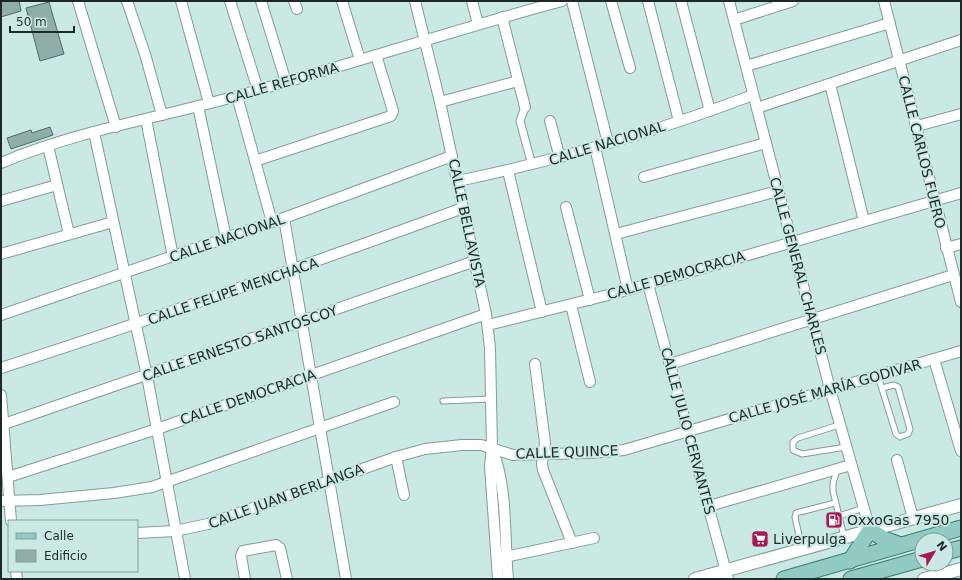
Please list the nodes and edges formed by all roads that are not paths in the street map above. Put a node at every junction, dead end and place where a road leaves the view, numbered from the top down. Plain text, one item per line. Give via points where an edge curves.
1 (78, 1) edge
2 (127, 1) edge
3 (181, 1) edge
4 (230, 1) edge
5 (261, 1) edge
6 (342, 1) edge
7 (416, 1) edge
8 (472, 1) edge
9 (562, 1) edge
10 (572, 1) edge
11 (611, 1) edge
12 (648, 1) edge
13 (681, 1) edge
14 (730, 1) edge
15 (794, 1) edge
16 (884, 1) edge
17 (502, 17) junction
18 (734, 20) junction
19 (890, 23) junction
20 (478, 24) junction
21 (961, 40) edge
22 (425, 41) junction
23 (376, 55) junction
24 (360, 60) junction
25 (900, 60) junction
26 (746, 66) junction
27 (630, 68) dead end
28 (518, 81) junction
29 (286, 82) junction
30 (830, 84) junction
31 (258, 90) junction
32 (753, 95) junction
33 (237, 96) junction
34 (440, 102) junction
35 (209, 103) junction
36 (198, 106) junction
37 (525, 107) joint
38 (757, 108) junction
39 (710, 111) junction
40 (961, 114) edge
41 (162, 115) junction
42 (146, 119) junction
43 (679, 120) junction
44 (550, 121) dead end
45 (917, 126) junction
46 (116, 127) junction
47 (94, 132) junction
48 (608, 143) junction
49 (766, 143) junction
50 (48, 146) junction
51 (595, 146) junction
52 (452, 156) junction
53 (560, 158) junction
54 (255, 161) junction
55 (1, 164) edge
56 (532, 165) junction
57 (508, 171) junction
58 (644, 177) dead end
59 (458, 181) junction
60 (57, 185) junction
61 (778, 191) junction
62 (961, 193) edge
63 (1, 201) edge
64 (935, 201) junction
65 (566, 207) dead end
66 (464, 208) junction
67 (284, 218) junction
68 (864, 221) junction
69 (113, 222) junction
70 (272, 222) junction
71 (69, 234) junction
72 (616, 234) junction
73 (226, 238) junction
74 (791, 241) junction
75 (961, 244) edge
76 (946, 248) junction
77 (1, 254) edge
78 (173, 257) junction
79 (475, 261) junction
80 (293, 270) junction
81 (124, 273) junction
82 (954, 275) junction
83 (648, 284) junction
84 (628, 290) junction
85 (960, 298) edge
86 (590, 300) junction
87 (571, 305) junction
88 (542, 312) junction
89 (486, 314) junction
90 (1, 315) edge
91 (812, 319) junction
92 (301, 322) junction
93 (135, 325) junction
94 (488, 325) junction
95 (961, 351) edge
96 (934, 359) junction
97 (536, 364) dead end
98 (670, 364) junction
99 (1, 368) edge
100 (147, 376) junction
101 (311, 376) junction
102 (878, 376) junction
103 (590, 382) dead end
104 (882, 388) junction
105 (830, 390) junction
106 (1, 395) edge
107 (490, 398) junction
108 (443, 401) dead end
109 (394, 402) dead end
110 (4, 424) junction
111 (840, 425) junction
112 (320, 428) junction
113 (157, 429) junction
114 (688, 431) junction
115 (846, 447) junction
116 (492, 448) junction
117 (961, 451) edge
118 (544, 454) junction
119 (396, 457) junction
120 (897, 460) dead end
121 (851, 465) junction
122 (837, 469) junction
123 (8, 478) junction
124 (329, 480) junction
125 (167, 483) junction
126 (404, 495) dead end
127 (5, 501) edge
128 (835, 503) junction
129 (961, 505) edge
130 (709, 506) junction
131 (864, 508) junction
132 (839, 516) junction
133 (913, 518) junction
134 (11, 520) edge
135 (961, 528) edge
136 (870, 530) junction
137 (175, 531) junction
138 (138, 533) edge
139 (844, 537) junction
140 (954, 537) edge
141 (594, 538) dead end
142 (572, 543) junction
143 (901, 545) junction
144 (914, 545) edge
145 (802, 549) junction
146 (501, 558) junction
147 (850, 561) junction
148 (914, 561) edge
149 (961, 569) edge
150 (727, 575) edge
151 (185, 579) edge
152 (245, 579) edge
153 (287, 579) edge
154 (346, 579) edge
155 (498, 579) edge
156 (508, 579) edge
157 (695, 579) edge
158 (784, 579) edge
159 (851, 579) edge
160 (924, 579) edge

1 - 46 street
2 - 41 street
3 - 35 street
4 - 31 street
5 - 29 street
6 - 24 street
7 - 22 street, CALLE BELLAVISTA
8 - 20 street
9 - 17 street, CALLE REFORMA
10 - 48 street
11 - 27 street
12 - 43 street
13 - 39 street
14 - 18 street, CALLE GENERAL CHARLES
15 - 18 street
16 - 19 street, CALLE CARLOS FUERO
17 - 20 street, CALLE REFORMA
17 - 28 street
18 - 26 street, CALLE GENERAL CHARLES
19 - 25 street, CALLE CARLOS FUERO
19 - 26 street
20 - 22 street, CALLE REFORMA
21 - 25 street
22 - 23 street, CALLE REFORMA
22 - 34 street, CALLE BELLAVISTA
23 - 24 street, CALLE REFORMA
23 - 54 street via 392,115
24 - 29 street, CALLE REFORMA
25 - 30 street
25 - 45 street, CALLE CARLOS FUERO
26 - 32 street, CALLE GENERAL CHARLES
28 - 34 street
28 - 37 street
29 - 31 street, CALLE REFORMA
30 - 38 street
30 - 68 street
31 - 33 street, CALLE REFORMA
32 - 38 street, CALLE GENERAL CHARLES
32 - 39 street, CALLE NACIONAL
33 - 35 street, CALLE REFORMA
33 - 54 street
34 - 52 street, CALLE BELLAVISTA
35 - 36 street, CALLE REFORMA
36 - 41 street, CALLE REFORMA
36 - 73 street
37 - 56 street via 520,121
38 - 49 street, CALLE GENERAL CHARLES
39 - 43 street, CALLE NACIONAL
40 - 45 street
41 - 42 street, CALLE REFORMA
42 - 46 street, CALLE REFORMA
42 - 78 street
43 - 48 street, CALLE NACIONAL
44 - 53 street
45 - 64 street, CALLE CARLOS FUERO
46 - 47 street, CALLE REFORMA
47 - 50 street, CALLE REFORMA
47 - 69 street
48 - 51 street, CALLE NACIONAL
49 - 58 street
49 - 61 street, CALLE GENERAL CHARLES
50 - 55 street, CALLE REFORMA
50 - 60 street
51 - 53 street, CALLE NACIONAL
51 - 72 street
52 - 59 street, CALLE BELLAVISTA
52 - 67 street, CALLE NACIONAL
53 - 56 street, CALLE NACIONAL
54 - 70 street
56 - 57 street, CALLE NACIONAL
57 - 59 street, CALLE NACIONAL
57 - 88 street
59 - 66 street, CALLE BELLAVISTA
60 - 63 street
60 - 71 street
61 - 72 street
61 - 74 street, CALLE GENERAL CHARLES
62 - 64 street, CALLE DEMOCRACIA
64 - 68 street, CALLE DEMOCRACIA
64 - 76 street, CALLE CARLOS FUERO
65 - 86 street
66 - 79 street, CALLE BELLAVISTA
66 - 80 street, CALLE FELIPE MENCHACA
67 - 70 street, CALLE NACIONAL
67 - 80 street
68 - 74 street, CALLE DEMOCRACIA
69 - 71 street
69 - 81 street
70 - 73 street, CALLE NACIONAL
71 - 77 street
72 - 84 street
73 - 78 street, CALLE NACIONAL
74 - 83 street, CALLE DEMOCRACIA
74 - 91 street, CALLE GENERAL CHARLES
75 - 76 street
76 - 82 street, CALLE CARLOS FUERO
78 - 81 street, CALLE NACIONAL
79 - 89 street, CALLE BELLAVISTA
79 - 92 street, CALLE ERNESTO SANTOSCOY
80 - 92 street
80 - 93 street, CALLE FELIPE MENCHACA
81 - 90 street, CALLE NACIONAL
81 - 93 street
82 - 85 street, CALLE CARLOS FUERO
82 - 91 street
83 - 84 street, CALLE DEMOCRACIA
83 - 98 street, CALLE JULIO CERVANTES
84 - 86 street, CALLE DEMOCRACIA
86 - 87 street, CALLE DEMOCRACIA
87 - 88 street, CALLE DEMOCRACIA
87 - 103 street
88 - 94 street, CALLE DEMOCRACIA
89 - 94 street, CALLE BELLAVISTA
89 - 101 street, CALLE DEMOCRACIA
91 - 98 street
91 - 105 street, CALLE GENERAL CHARLES
92 - 100 street, CALLE ERNESTO SANTOSCOY
92 - 101 street
93 - 99 street, CALLE FELIPE MENCHACA
93 - 100 street
94 - 107 street, CALLE BELLAVISTA
95 - 96 street, CALLE JOSÉ MARÍA GODIVAR
96 - 102 street, CALLE JOSÉ MARÍA GODIVAR
96 - 117 street
97 - 118 street
98 - 114 street, CALLE JULIO CERVANTES
100 - 110 street, CALLE ERNESTO SANTOSCOY
100 - 113 street
101 - 112 street
101 - 113 street, CALLE DEMOCRACIA
102 - 104 lane
102 - 105 street, CALLE JOSÉ MARÍA GODIVAR
104 - 104 lane via 896,434 900,437 908,434 910,429 898,387 894,385
105 - 111 street, CALLE GENERAL CHARLES
105 - 114 street, CALLE JOSÉ MARÍA GODIVAR
106 - 110 street
107 - 108 lane
107 - 116 street, CALLE BELLAVISTA
109 - 112 street
110 - 123 street
111 - 115 street, CALLE GENERAL CHARLES
111 - 115 lane via 798,438 793,442 793,450 802,454
112 - 124 street
112 - 125 street
113 - 123 street, CALLE DEMOCRACIA
113 - 125 street
114 - 118 street, CALLE QUINCE via 624,450
114 - 130 street, CALLE JULIO CERVANTES
115 - 121 street, CALLE GENERAL CHARLES
116 - 118 street, CALLE QUINCE via 513,455
116 - 119 street, CALLE JUAN BERLANGA via 474,444 442,446
116 - 146 street, CALLE BELLAVISTA via 499,465 502,489
118 - 142 street via 543,470
119 - 124 street, CALLE JUAN BERLANGA
119 - 126 street
120 - 133 street
121 - 122 street
121 - 131 street, CALLE GENERAL CHARLES
122 - 128 lane via 833,483
122 - 130 street
123 - 127 street
124 - 137 street, CALLE JUAN BERLANGA via 224,520
124 - 154 street
125 - 127 street via 114,493
125 - 137 street
127 - 134 street
128 - 132 lane
128 - 145 lane via 796,513
129 - 133 street
130 - 150 street, CALLE JULIO CERVANTES
131 - 132 lane
131 - 136 street, CALLE GENERAL CHARLES
132 - 139 lane
133 - 136 street
135 - 140 main road
136 - 139 street
136 - 143 main road via 884,539
136 - 147 main road
137 - 138 street, CALLE JUAN BERLANGA
137 - 151 street
139 - 145 street
141 - 142 street
142 - 146 street
143 - 144 main road
143 - 147 main road
145 - 150 street
146 - 155 street, CALLE BELLAVISTA
146 - 156 street, CALLE BELLAVISTA
147 - 158 main road
148 - 159 main road
149 - 160 street
150 - 157 street
152 - 153 street via 241,556 243,551 276,545 280,548

